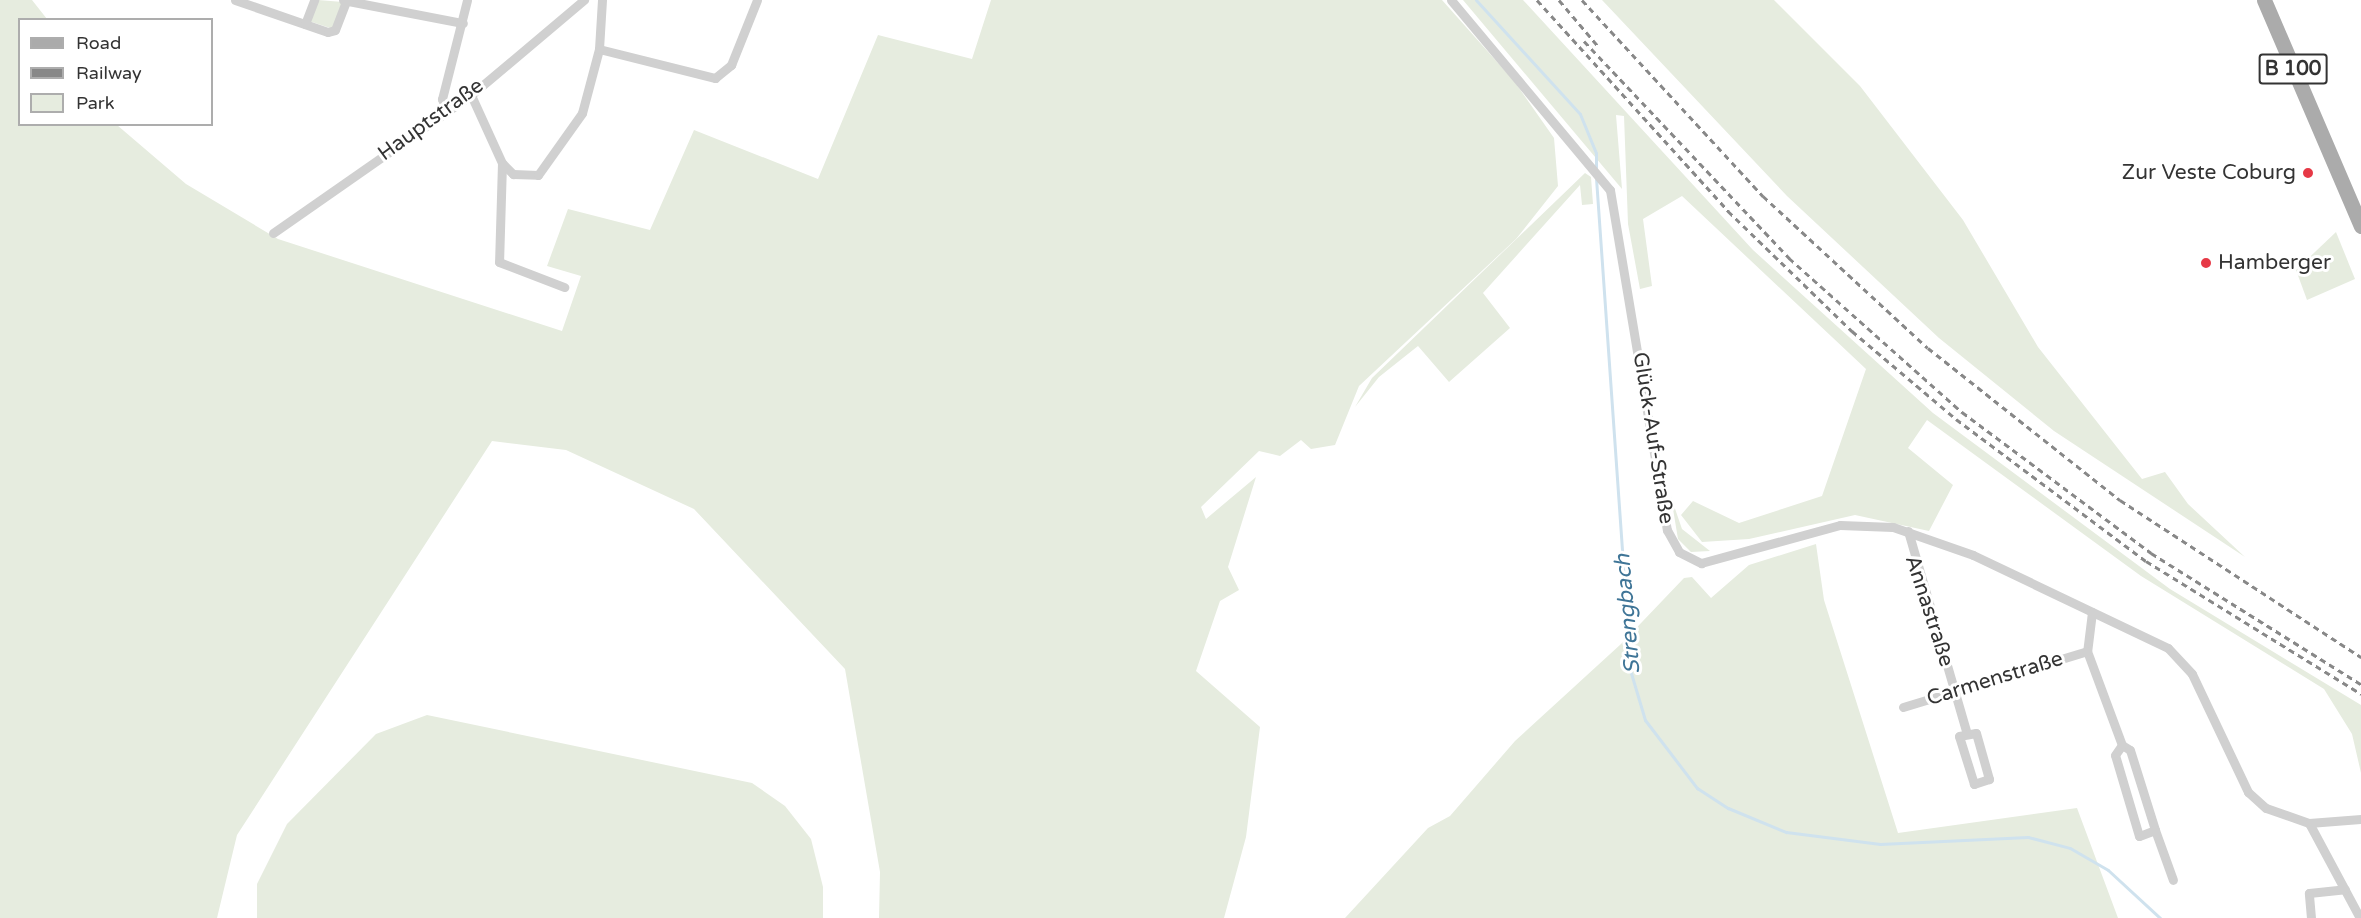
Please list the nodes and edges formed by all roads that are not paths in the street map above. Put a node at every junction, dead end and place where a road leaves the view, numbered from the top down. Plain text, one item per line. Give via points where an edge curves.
1 (235, 0) edge
2 (314, 0) edge
3 (467, 0) edge
4 (584, 0) edge
5 (602, 0) edge
6 (757, 0) edge
7 (1451, 0) edge
8 (2264, 0) edge
9 (344, 1) edge
10 (463, 23) junction
11 (305, 24) junction
12 (599, 49) junction
13 (471, 95) junction
14 (447, 111) junction
15 (502, 163) junction
16 (2361, 226) edge
17 (273, 232) dead end
18 (564, 287) dead end
19 (1908, 531) junction
20 (2092, 612) junction
21 (2087, 651) junction
22 (1954, 691) junction
23 (1903, 707) dead end
24 (1967, 734) junction
25 (2122, 745) junction
26 (2361, 819) edge
27 (2308, 823) junction
28 (2155, 830) junction
29 (2172, 880) dead end
30 (2345, 889) junction
31 (2311, 918) edge
32 (2360, 918) edge

1 - 11 street
2 - 11 street
3 - 10 street
4 - 13 street, Hauptstraße
5 - 12 street
6 - 12 street via 731,65 715,78
7 - 19 street, Glück-Auf-Straße via 1589,167 1606,182 1667,530 1679,552 1701,563 1840,525
8 - 16 main road, B 100
9 - 10 street
9 - 11 street via 335,30
10 - 14 street via 442,99
12 - 15 street via 582,113 538,175 513,174
13 - 14 street, Hauptstraße
13 - 15 street
14 - 17 street, Hauptstraße
15 - 18 street via 499,262
19 - 20 street, Glück-Auf-Straße via 1973,555
19 - 22 street, Annastraße
20 - 21 street
20 - 27 street, Glück-Auf-Straße via 2181,659 2248,792 2266,808
21 - 22 street, Carmenstraße
21 - 25 street
22 - 23 street, Carmenstraße
22 - 24 street, Annastraße
24 - 24 street via 1959,736 1974,784 1989,779 1976,733
25 - 28 street via 2130,750
25 - 28 street via 2115,755 2139,836
26 - 27 street, Glück-Auf-Straße
27 - 30 street
28 - 29 street
30 - 31 street via 2309,893
30 - 32 street

